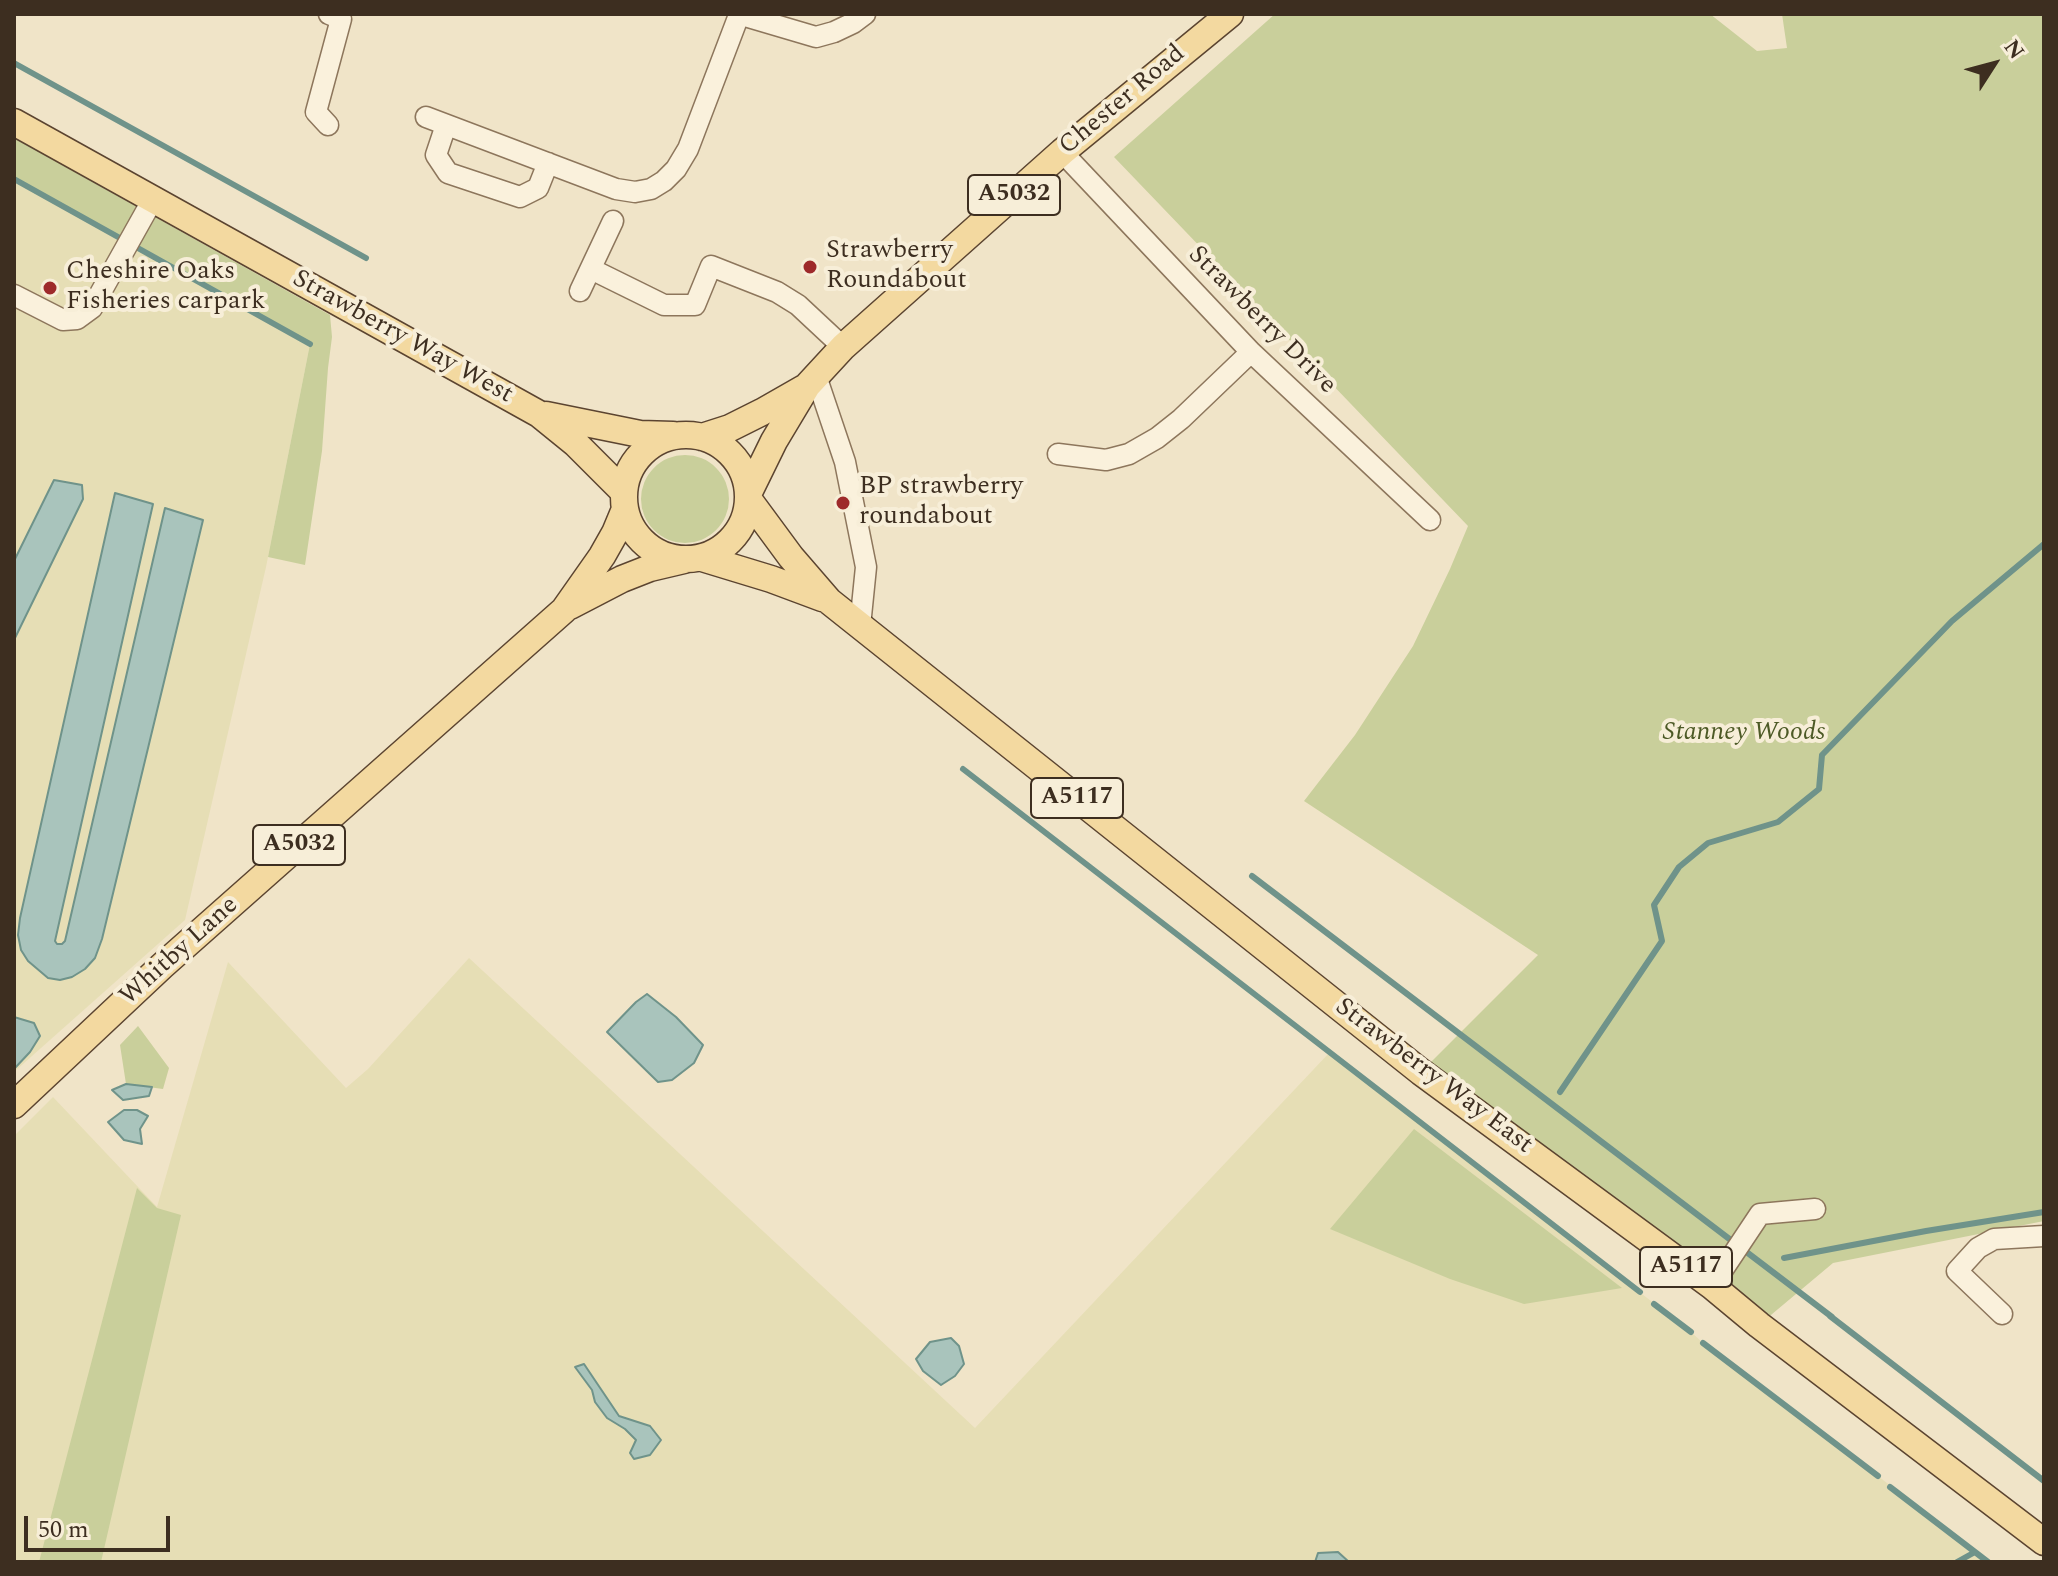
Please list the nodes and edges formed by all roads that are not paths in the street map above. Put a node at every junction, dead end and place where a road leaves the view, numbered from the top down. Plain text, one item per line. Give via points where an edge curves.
1 (739, 14) edge
2 (865, 14) edge
3 (1230, 14) edge
4 (338, 16) edge
5 (313, 117) dead end
6 (14, 122) edge
7 (1062, 152) junction
8 (548, 163) junction
9 (153, 199) junction
10 (613, 221) dead end
11 (591, 269) junction
12 (580, 291) dead end
13 (14, 295) edge
14 (843, 347) junction
15 (1251, 352) junction
16 (812, 381) junction
17 (539, 414) junction
18 (689, 436) junction
19 (1058, 454) dead end
20 (749, 496) junction
21 (625, 501) junction
22 (1430, 520) dead end
23 (693, 559) junction
24 (829, 601) junction
25 (564, 610) junction
26 (860, 626) junction
27 (14, 1105) edge
28 (1815, 1209) dead end
29 (2044, 1236) edge
30 (1712, 1286) junction
31 (2002, 1314) dead end
32 (2044, 1542) edge

1 - 2 street via 816,37
1 - 8 street via 688,149 664,181 635,192
3 - 7 main road, Chester Road / A5032
4 - 5 street
6 - 9 main road, Strawberry Way West / A5117
7 - 14 main road, Chester Road / A5032
7 - 15 street, Strawberry Drive
8 - 8 street via 436,121 436,155 448,173 520,197 538,188
9 - 13 street via 92,308 77,319 63,320
9 - 17 main road, Strawberry Way West / A5117
10 - 11 street
11 - 12 street
11 - 14 street via 664,305 695,305 711,266 777,292
14 - 16 main road, Chester Road / A5032
15 - 19 street via 1181,419 1129,454 1106,460
15 - 22 street, Strawberry Drive
16 - 18 main road, Chester Road / A5032 via 730,428
16 - 20 main road, Chester Road / A5032 via 774,441
16 - 26 street via 845,462 866,567
17 - 18 main road, Strawberry Way West / A5117 via 640,434
17 - 21 main road, Strawberry Way West / A5117 via 576,444
18 - 20 main road, A5117 via 719,444 734,457
18 - 21 main road via 656,442 640,455 629,472
20 - 23 main road via 735,537 720,550
20 - 24 main road, Strawberry Way East / A5117
21 - 23 main road, A5117 via 633,529 646,545 664,555
21 - 25 main road, Whitby Lane / A5032 via 615,533
23 - 24 main road, Strawberry Way East / A5117
23 - 25 main road, Whitby Lane / A5032 via 622,579
24 - 26 main road, Strawberry Way East / A5117
25 - 27 main road, Whitby Lane / A5032 via 162,966
26 - 30 main road, Strawberry Way East / A5117 via 1421,1072
28 - 30 street via 1760,1214
29 - 31 street via 1994,1239 1957,1271
30 - 32 main road, Strawberry Way East / A5117

